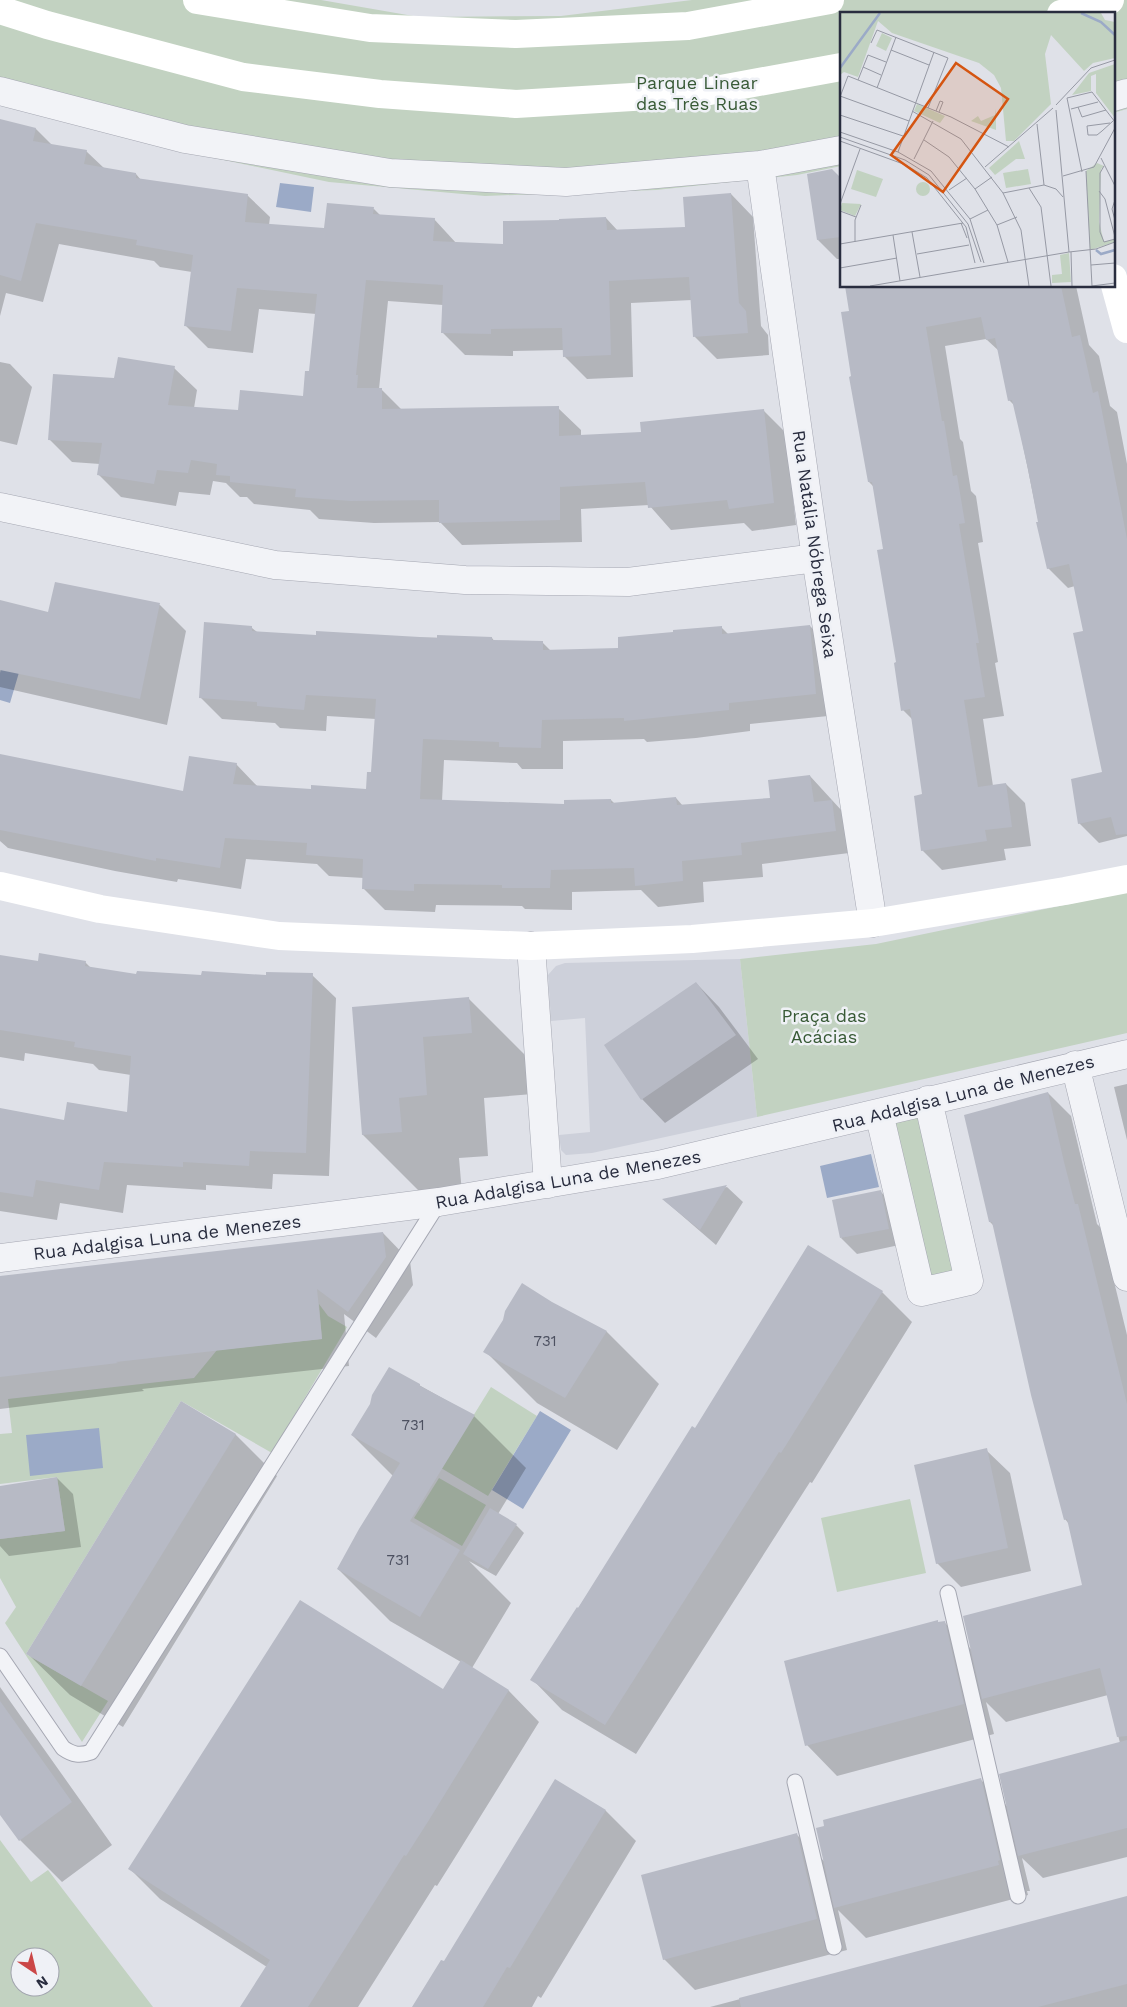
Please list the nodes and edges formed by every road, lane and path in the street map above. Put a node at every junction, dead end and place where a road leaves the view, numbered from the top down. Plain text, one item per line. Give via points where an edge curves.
1 (197, 0) edge
2 (830, 0) edge
3 (1110, 0) edge
4 (0, 10) edge
5 (1068, 12) edge
6 (840, 67) edge
7 (0, 91) edge
8 (1127, 93) edge
9 (1114, 97) edge
10 (840, 150) edge
11 (760, 165) junction
12 (1114, 282) edge
13 (1127, 329) edge
14 (0, 507) edge
15 (816, 558) junction
16 (1127, 879) edge
17 (0, 886) edge
18 (872, 923) junction
19 (531, 946) junction
20 (1127, 1054) edge
21 (1075, 1065) junction
22 (928, 1100) junction
23 (879, 1113) junction
24 (548, 1184) junction
25 (439, 1202) junction
26 (0, 1258) edge
27 (1127, 1278) edge
28 (948, 1593) dead end
29 (0, 1656) edge
30 (796, 1782) dead end
31 (1018, 1896) dead end
32 (834, 1946) dead end

1 - 2 main road via 370,28 516,34 688,26
3 - 5 main road
4 - 6 main road via 243,77 380,94 516,104 700,94
7 - 11 street via 185,140 390,173 566,182
8 - 9 street
10 - 11 street
11 - 15 street, Rua Natália Nóbrega Seixa
12 - 13 main road
14 - 15 street via 275,565 465,580 628,582
15 - 18 street, Rua Natália Nóbrega Seixa
16 - 18 main road
17 - 19 main road via 100,908 279,936
18 - 19 main road via 692,939
19 - 24 street
20 - 21 street, Rua Adalgisa Luna de Menezes
21 - 22 street, Rua Adalgisa Luna de Menezes
21 - 27 street
22 - 23 street, Rua Adalgisa Luna de Menezes
22 - 23 street via 969,1282 921,1292
23 - 24 street, Rua Adalgisa Luna de Menezes via 658,1165
24 - 25 street, Rua Adalgisa Luna de Menezes
25 - 26 street, Rua Adalgisa Luna de Menezes
25 - 29 lane via 91,1752 73,1754 64,1748
28 - 31 lane
30 - 32 lane

